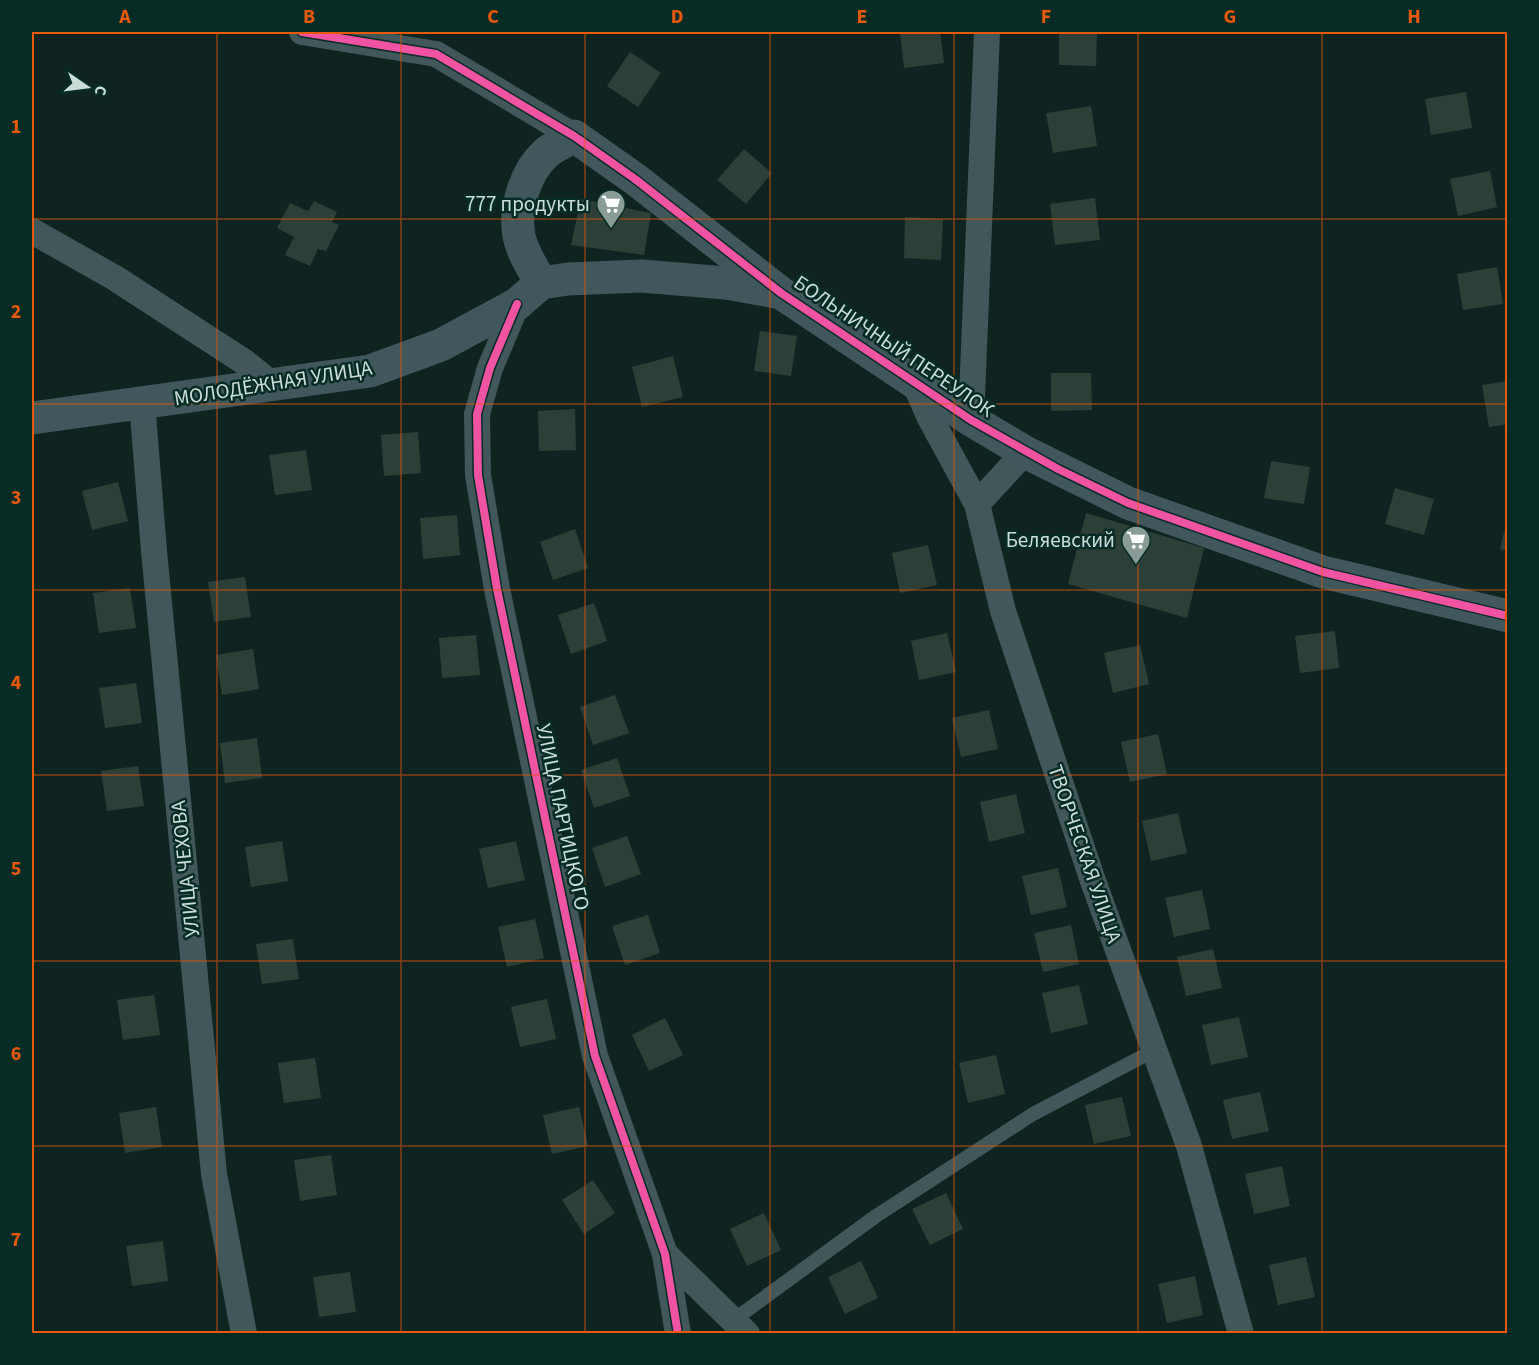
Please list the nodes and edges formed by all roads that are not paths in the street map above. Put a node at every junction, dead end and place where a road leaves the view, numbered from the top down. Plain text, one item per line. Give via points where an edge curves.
1 (302, 32) edge
2 (424, 32) edge
3 (987, 32) edge
4 (436, 54) junction
5 (574, 136) junction
6 (32, 231) edge
7 (529, 293) junction
8 (781, 293) junction
9 (914, 382) junction
10 (274, 386) junction
11 (142, 402) junction
12 (32, 418) edge
13 (971, 420) junction
14 (1025, 452) junction
15 (977, 504) junction
16 (1508, 616) edge
17 (1153, 1051) junction
18 (665, 1254) junction
19 (741, 1326) edge
20 (244, 1334) edge
21 (678, 1334) edge
22 (1241, 1334) edge

1 - 4 street, БОЛЬНИЧНЫЙ ПЕРЕУЛОК
2 - 4 street
3 - 13 street, БОЛЬНИЧНЫЙ ПЕРЕУЛОК
4 - 5 street, БОЛЬНИЧНЫЙ ПЕРЕУЛОК
5 - 7 street via 546,153 530,173 524,191 518,218
5 - 8 street, БОЛЬНИЧНЫЙ ПЕРЕУЛОК
6 - 10 street via 116,278 246,363
7 - 8 street, МОЛОДЁЖНАЯ УЛИЦА via 568,279 641,276 726,283
7 - 10 street, МОЛОДЁЖНАЯ УЛИЦА via 441,345 413,357 370,371
7 - 18 street, УЛИЦА ПАРТИЦКОГО via 490,368 477,414 478,475 497,589 595,1056
8 - 9 street, БОЛЬНИЧНЫЙ ПЕРЕУЛОК
9 - 13 street, БОЛЬНИЧНЫЙ ПЕРЕУЛОК
9 - 15 street, ТВОРЧЕСКАЯ УЛИЦА
10 - 11 street, МОЛОДЁЖНАЯ УЛИЦА
11 - 12 street, МОЛОДЁЖНАЯ УЛИЦА
11 - 20 street, УЛИЦА ЧЕХОВА via 214,1174
13 - 14 street, БОЛЬНИЧНЫЙ ПЕРЕУЛОК
14 - 15 street
14 - 16 street, БОЛЬНИЧНЫЙ ПЕРЕУЛОК via 1128,503 1323,572
15 - 17 street, ТВОРЧЕСКАЯ УЛИЦА via 1004,611
17 - 19 lane via 1033,1114 876,1216
17 - 22 street, ТВОРЧЕСКАЯ УЛИЦА via 1189,1146
18 - 19 street, УЛИЦА ПАРТИЦКОГО
18 - 21 street, УЛИЦА ПАРТИЦКОГО

